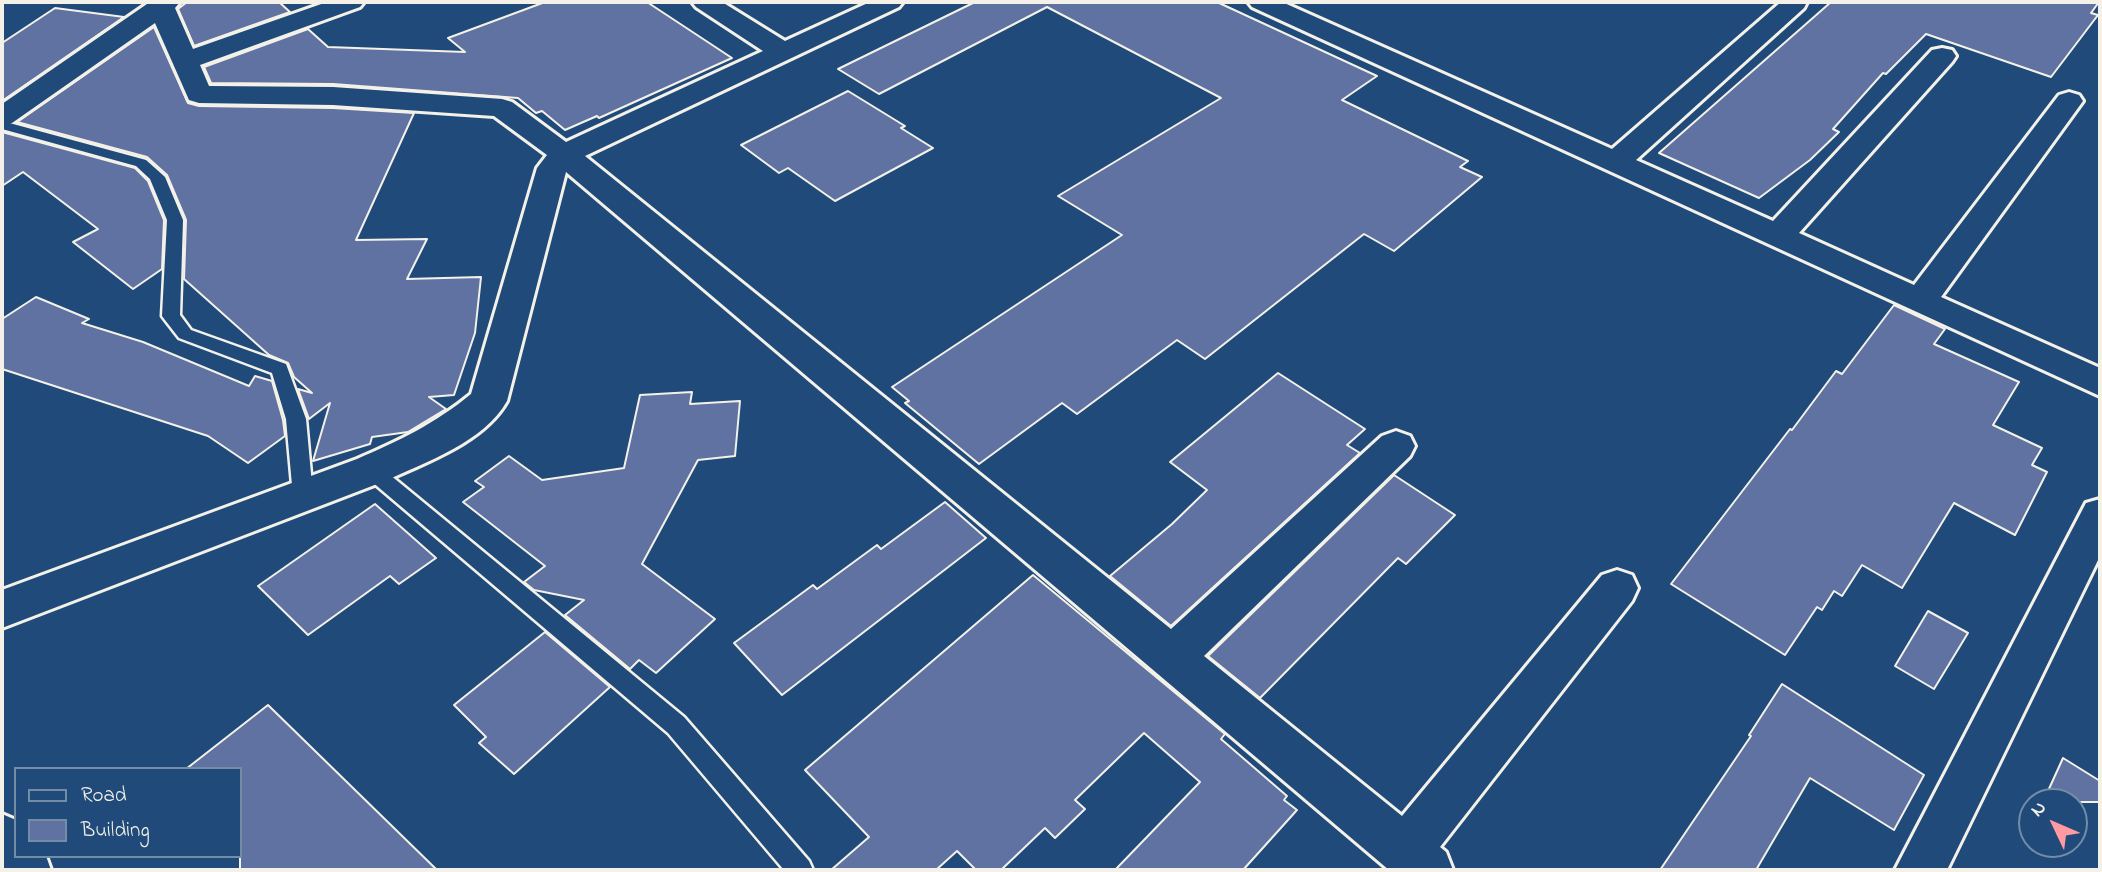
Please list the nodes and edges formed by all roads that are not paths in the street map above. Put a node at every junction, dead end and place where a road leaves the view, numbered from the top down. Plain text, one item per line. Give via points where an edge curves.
1 (351, 2) edge
2 (705, 2) edge
3 (890, 2) edge
4 (1261, 2) edge
5 (162, 3) edge
6 (1795, 3) edge
7 (784, 51) junction
8 (1942, 56) dead end
9 (186, 61) junction
10 (2069, 101) dead end
11 (2, 117) edge
12 (2, 125) edge
13 (564, 154) junction
14 (1616, 162) junction
15 (1777, 236) junction
16 (1920, 301) junction
17 (2100, 383) edge
18 (1396, 446) dead end
19 (371, 470) junction
20 (303, 496) junction
21 (2100, 514) edge
22 (1616, 588) dead end
23 (2, 609) edge
24 (1172, 657) junction
25 (2, 838) edge
26 (14, 854) edge
27 (1417, 861) edge
28 (800, 870) edge
29 (1920, 870) edge

1 - 9 street
2 - 7 street
3 - 7 street
4 - 14 street
5 - 9 street
5 - 11 street
6 - 14 street
7 - 13 street
8 - 15 street
9 - 13 street via 199,94 333,96 502,108
10 - 16 street
12 - 20 lane via 141,163 158,177 175,220 171,316 184,334 280,369 296,419
13 - 19 street via 552,168 488,401 447,433
13 - 24 street
14 - 15 street
15 - 16 street
16 - 17 street
18 - 24 street
19 - 20 street
19 - 28 lane via 676,725
20 - 23 street
21 - 29 street
22 - 27 street
24 - 27 street
25 - 26 street

